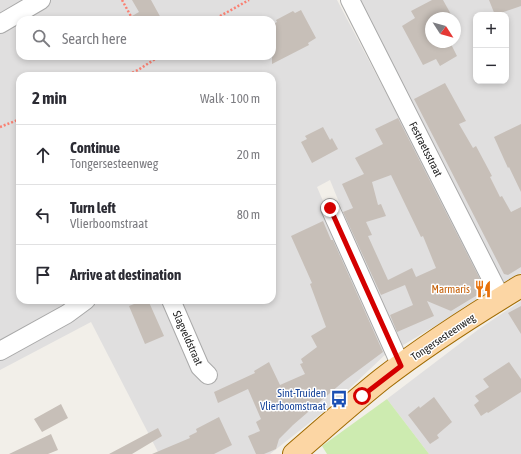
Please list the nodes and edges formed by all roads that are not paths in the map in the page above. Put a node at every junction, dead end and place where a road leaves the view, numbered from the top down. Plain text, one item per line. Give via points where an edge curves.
1 (42, 0) edge
2 (350, 0) edge
3 (0, 24) edge
4 (330, 208) dead end
5 (521, 286) edge
6 (501, 298) junction
7 (81, 304) edge
8 (173, 304) edge
9 (0, 351) edge
10 (401, 366) junction
11 (208, 375) dead end
12 (294, 454) edge

1 - 3 street
2 - 6 street, Festraetsstraat
4 - 10 street
5 - 6 main road, Tongersesteenweg
6 - 10 main road, Tongersesteenweg
7 - 9 street
8 - 11 street, Slagveldstraat via 200,367
10 - 12 main road, Tongersesteenweg

